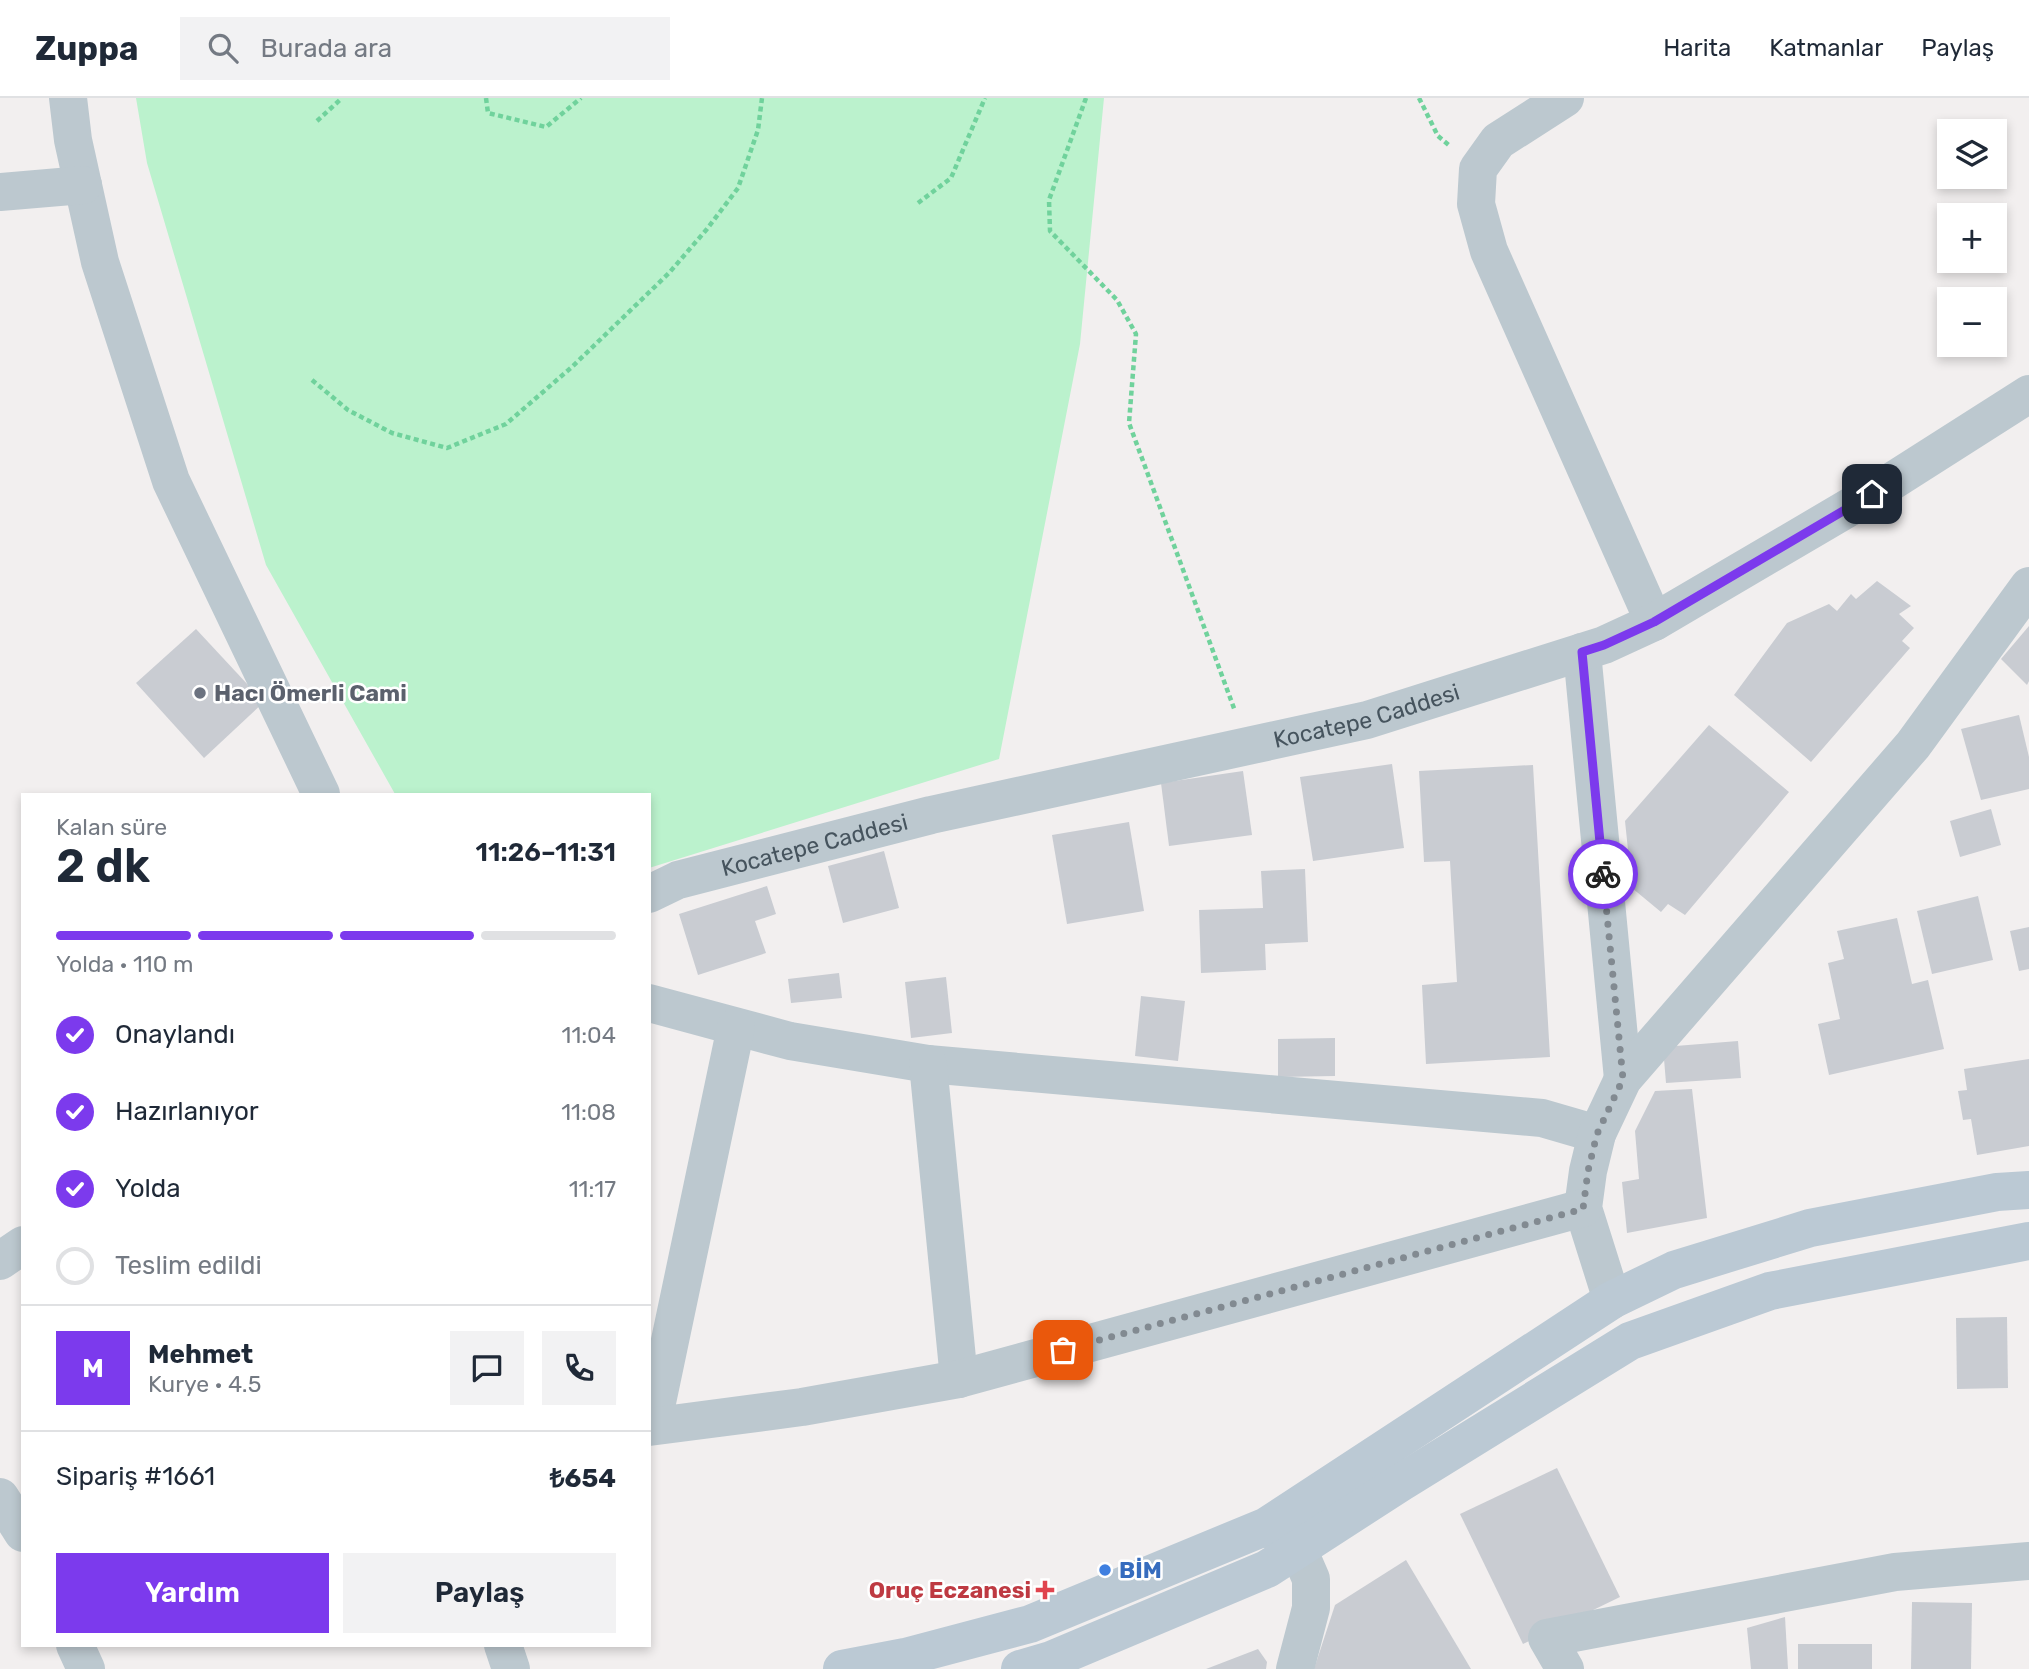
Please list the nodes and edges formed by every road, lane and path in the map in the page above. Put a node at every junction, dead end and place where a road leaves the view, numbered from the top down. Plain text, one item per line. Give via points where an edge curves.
1 (68, 98) edge
2 (342, 98) edge
3 (486, 98) edge
4 (581, 98) edge
5 (761, 98) edge
6 (985, 98) edge
7 (1086, 98) edge
8 (1419, 98) edge
9 (1565, 98) edge
10 (317, 121) dead end
11 (1478, 169) junction
12 (83, 185) junction
13 (0, 192) edge
14 (918, 203) dead end
15 (312, 380) dead end
16 (2029, 394) edge
17 (2029, 586) edge
18 (1654, 622) junction
19 (1582, 652) junction
20 (1248, 746) junction
21 (321, 793) edge
22 (651, 893) edge
23 (651, 1004) edge
24 (736, 1027) junction
25 (928, 1064) junction
26 (1623, 1079) junction
27 (1597, 1134) junction
28 (2029, 1190) edge
29 (1583, 1209) junction
30 (2029, 1241) edge
31 (21, 1246) edge
32 (0, 1261) edge
33 (1612, 1300) junction
34 (959, 1379) junction
35 (651, 1427) edge
36 (0, 1497) edge
37 (1267, 1526) junction
38 (21, 1530) edge
39 (21, 1544) edge
40 (1298, 1549) junction
41 (0, 1557) edge
42 (2029, 1562) edge
43 (76, 1647) edge
44 (504, 1647) edge
45 (907, 1663) edge
46 (86, 1669) edge
47 (511, 1669) edge
48 (842, 1669) edge
49 (1020, 1669) edge
50 (1295, 1669) edge
51 (1565, 1669) edge

1 - 12 street
2 - 10 path
3 - 4 path via 488,113 546,127
5 - 15 path via 758,130 738,188 707,229 669,273 506,424 447,448 392,433 348,410
6 - 14 path via 951,178
7 - 20 path via 1049,200 1050,231 1117,300 1136,334 1129,423
8 - 11 path via 1438,136
9 - 11 street via 1498,141
11 - 18 street via 1476,204 1489,251
12 - 13 street
12 - 21 street via 100,262 171,481
16 - 18 street, Kocatepe Caddesi via 1872,494
17 - 26 street via 1913,745
18 - 19 street, Kocatepe Caddesi
19 - 20 street, Kocatepe Caddesi via 1367,720
19 - 26 street
20 - 22 street, Kocatepe Caddesi via 931,815 678,880
23 - 24 street
24 - 25 street via 790,1041
24 - 35 street
25 - 27 street via 1542,1118
25 - 34 street
26 - 27 street
27 - 29 street
28 - 33 main road via 1997,1192 1810,1228 1674,1270
29 - 33 street
29 - 34 street
30 - 40 main road via 1770,1291 1630,1341
31 - 32 street
33 - 37 main road
34 - 35 street
36 - 38 street
37 - 40 street
37 - 45 main road via 1030,1624
39 - 41 street
40 - 49 main road via 1267,1569
40 - 50 street via 1311,1579 1311,1608
42 - 51 street via 1895,1572 1547,1638
43 - 46 street
44 - 47 street
45 - 48 main road

